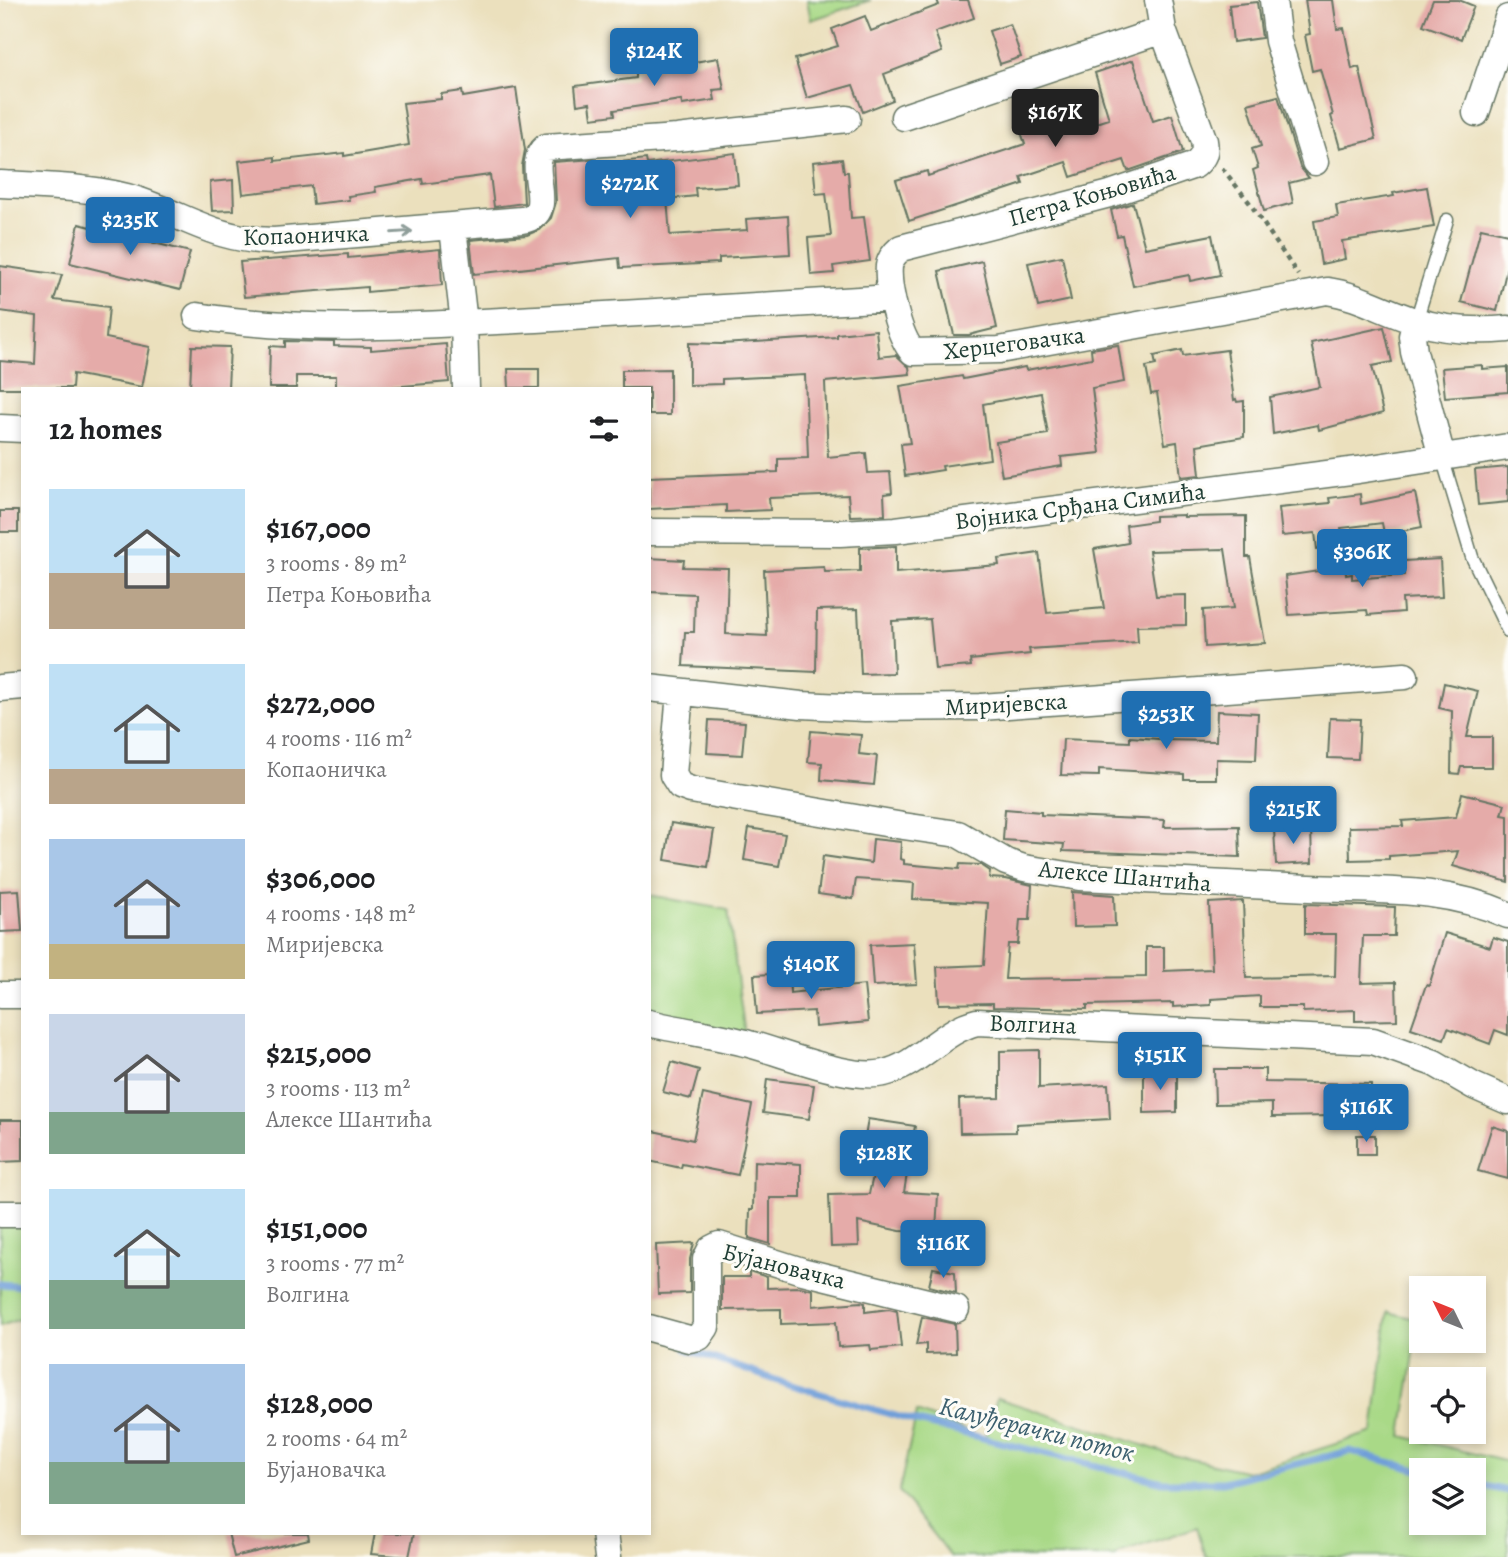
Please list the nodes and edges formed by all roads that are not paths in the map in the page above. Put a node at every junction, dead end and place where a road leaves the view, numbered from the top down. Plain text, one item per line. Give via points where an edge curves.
1 (1158, 0) edge
2 (1273, 0) edge
3 (1508, 18) edge
4 (1163, 30) junction
5 (1476, 113) dead end
6 (904, 117) dead end
7 (847, 119) dead end
8 (1315, 162) dead end
9 (0, 184) edge
10 (1447, 220) dead end
11 (453, 228) junction
12 (892, 298) junction
13 (197, 316) dead end
14 (1416, 321) junction
15 (464, 323) junction
16 (1508, 329) edge
17 (466, 387) edge
18 (0, 428) edge
19 (21, 429) edge
20 (1508, 447) edge
21 (1442, 457) junction
22 (651, 531) edge
23 (1508, 631) edge
24 (1405, 676) dead end
25 (21, 686) edge
26 (0, 688) edge
27 (651, 688) edge
28 (680, 692) junction
29 (1508, 915) edge
30 (0, 995) edge
31 (21, 995) edge
32 (651, 1023) edge
33 (1508, 1101) edge
34 (0, 1214) edge
35 (21, 1214) edge
36 (956, 1309) dead end
37 (651, 1329) edge
38 (605, 1535) edge
39 (608, 1557) edge

1 - 4 street, Петра Коњовића
2 - 8 street via 1278,41
3 - 5 street
4 - 6 street
4 - 12 street, Петра Коњовића via 1204,141 1205,154 1195,165 1110,194 901,248 889,267
7 - 11 street, Копаоничка via 546,147 537,159 541,199 536,214 530,219
9 -> 11 street, Копаоничка via 114,195 249,241
10 - 14 lane
11 - 15 street
12 - 14 street, Херцеговачка via 905,344 913,352 925,353 999,350 1327,291
12 - 15 street
13 - 15 street via 300,327
14 - 16 street, Херцеговачка via 1465,330
14 - 21 street via 1414,352
15 - 17 street
18 - 19 street
20 - 21 street, Војника Срђана Симића
21 - 22 street, Војника Срђана Симића via 897,530
21 - 23 lane via 1472,557
24 - 28 street, Миријевска via 981,707 814,706
25 - 26 street
27 - 28 street, Миријевска
28 - 29 street, Алексе Шантића via 673,775 680,786 691,790 939,830 974,842 1006,862 1050,873 1422,891 1472,901
30 - 31 street
32 - 33 street, Волгина via 866,1074 909,1063 963,1025 977,1022 1373,1041 1434,1063
34 - 35 street
36 - 37 street, Бујановачка via 719,1245 706,1259 706,1327 699,1337 689,1339
38 - 39 street

